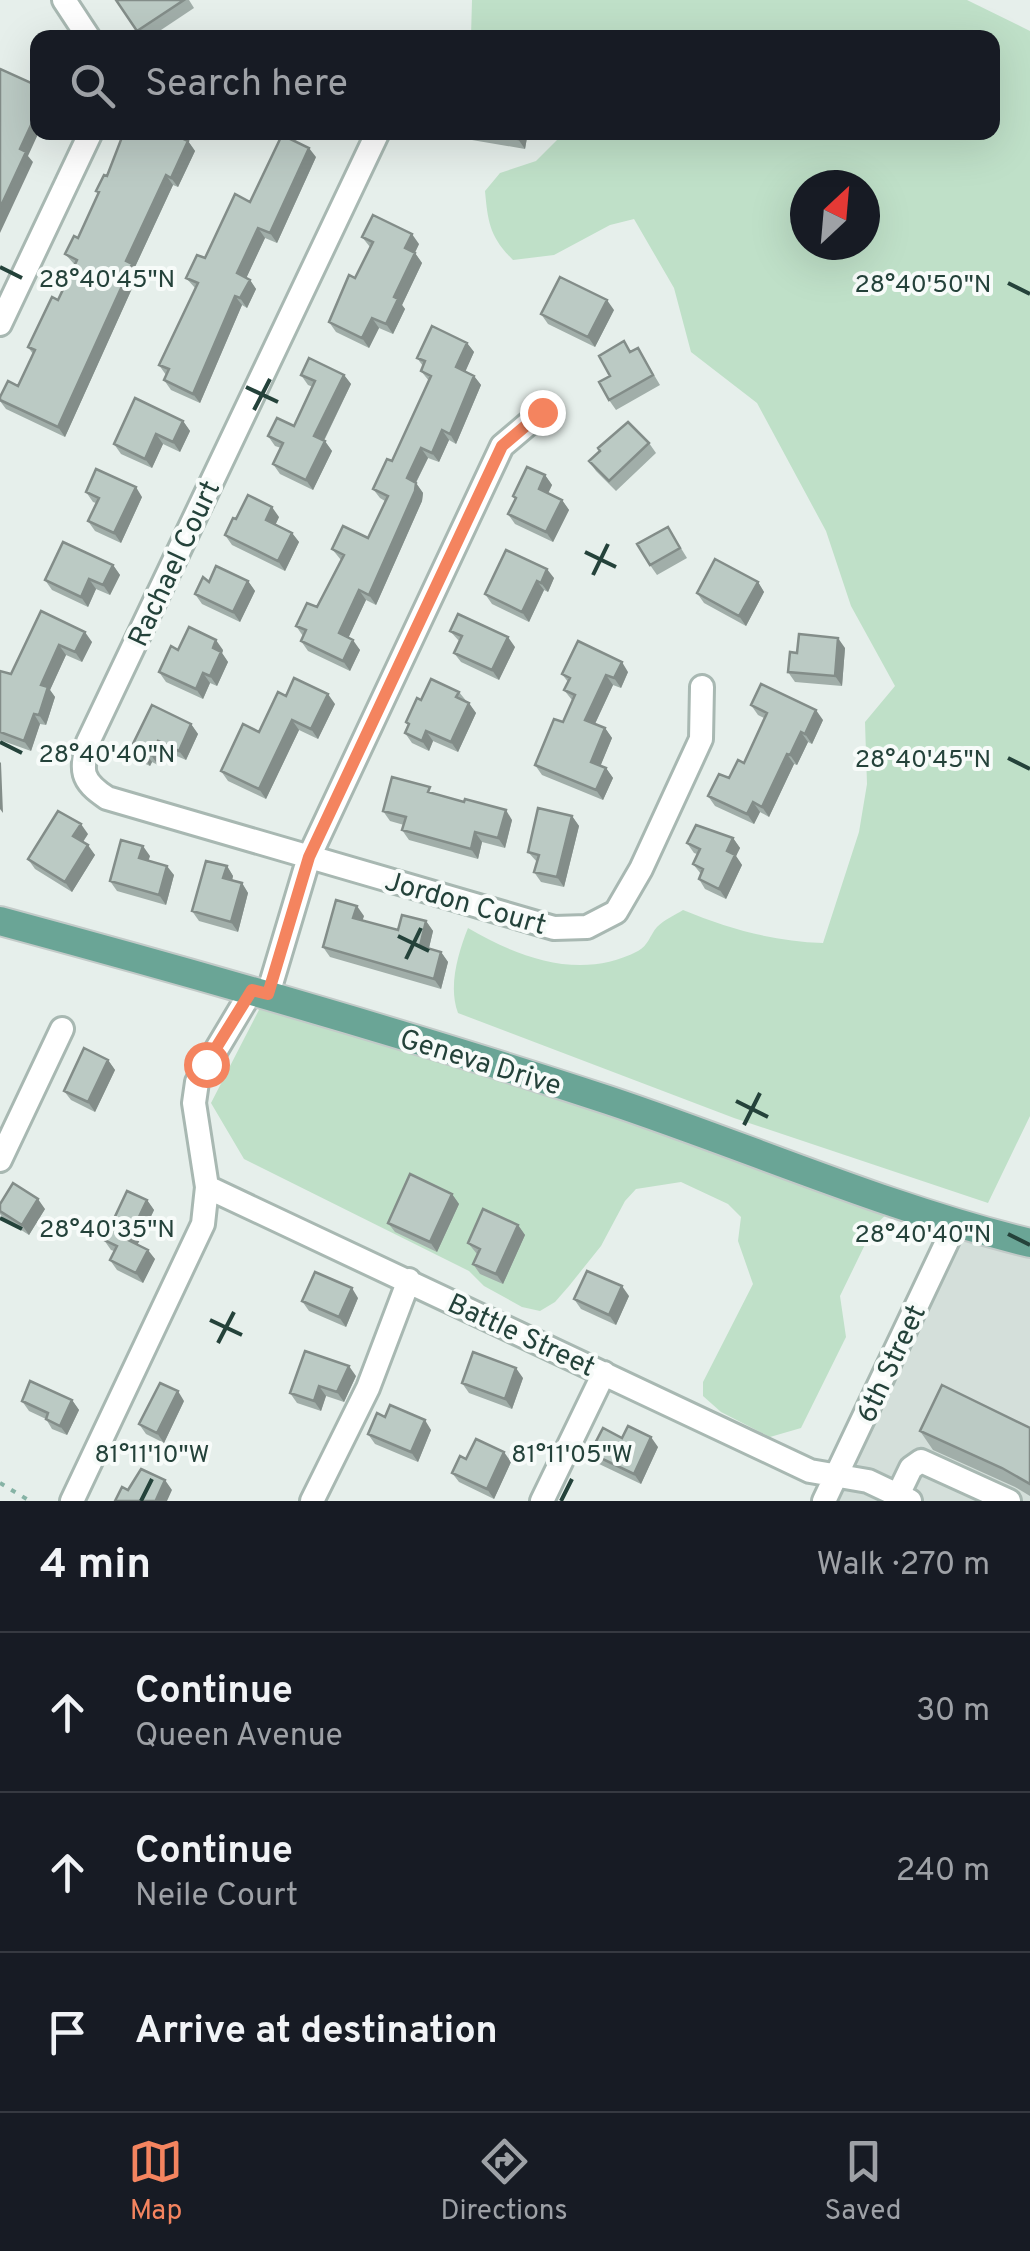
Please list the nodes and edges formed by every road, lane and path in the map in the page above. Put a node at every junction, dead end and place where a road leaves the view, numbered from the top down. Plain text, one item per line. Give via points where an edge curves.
1 (64, 0) edge
2 (84, 30) edge
3 (87, 140) edge
4 (374, 140) edge
5 (0, 324) edge
6 (542, 412) dead end
7 (702, 688) dead end
8 (309, 857) junction
9 (0, 920) edge
10 (260, 992) junction
11 (62, 1029) dead end
12 (0, 1160) edge
13 (207, 1188) junction
14 (955, 1225) junction
15 (1030, 1243) edge
16 (409, 1280) junction
17 (604, 1373) junction
18 (837, 1474) junction
19 (0, 1483) edge
20 (904, 1498) edge
21 (30, 1501) edge
22 (72, 1501) edge
23 (312, 1501) edge
24 (542, 1501) edge
25 (824, 1501) edge
26 (1009, 1501) edge

1 - 2 street
3 - 5 street
4 - 8 street, Rachael Court via 88,742 82,768 90,787 107,798
6 - 8 street via 502,446
7 - 8 street, Jordon Court via 701,739 641,869 616,912 587,927 554,928
8 - 10 street
9 - 10 main road, Geneva Drive
10 - 13 street via 196,1082
10 - 14 main road, Geneva Drive via 610,1101
11 - 12 street
13 - 16 street, Battle Street
13 - 22 street via 203,1224
14 - 15 main road, Geneva Drive
14 - 18 street, 6th Street
16 - 17 street, Battle Street
16 - 23 street via 368,1388
17 - 18 street, Battle Street via 810,1471
17 - 24 street
18 - 20 street, Battle Street
18 - 25 street, 6th Street
19 - 21 path
20 - 26 street via 911,1468 920,1462

